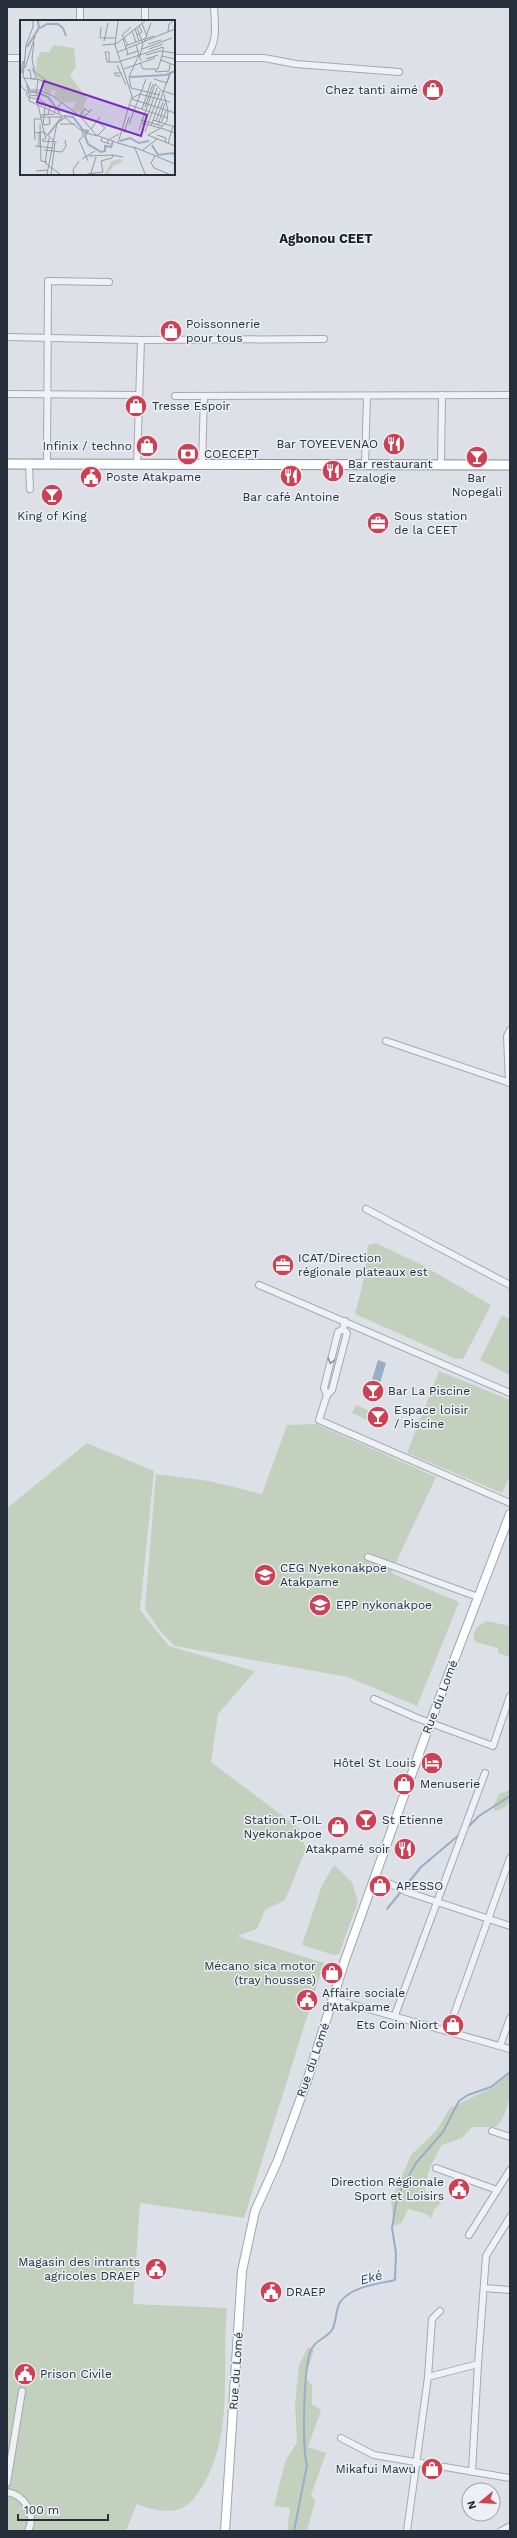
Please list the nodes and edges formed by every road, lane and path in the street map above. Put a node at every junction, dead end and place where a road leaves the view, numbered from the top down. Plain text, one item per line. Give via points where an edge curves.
1 (80, 7) edge
2 (145, 7) edge
3 (214, 7) edge
4 (80, 20) edge
5 (145, 20) edge
6 (206, 57) junction
7 (7, 58) edge
8 (20, 58) edge
9 (175, 58) edge
10 (399, 72) dead end
11 (109, 282) dead end
12 (7, 337) edge
13 (49, 338) junction
14 (324, 339) dead end
15 (141, 340) junction
16 (7, 394) edge
17 (49, 394) junction
18 (139, 395) junction
19 (442, 395) junction
20 (510, 395) edge
21 (174, 396) dead end
22 (204, 396) junction
23 (367, 396) junction
24 (7, 464) edge
25 (29, 464) junction
26 (47, 464) junction
27 (137, 464) junction
28 (202, 464) junction
29 (365, 464) junction
30 (441, 465) junction
31 (510, 465) edge
32 (30, 489) dead end
33 (510, 1030) edge
34 (386, 1042) dead end
35 (509, 1083) edge
36 (366, 1209) dead end
37 (259, 1285) dead end
38 (510, 1285) edge
39 (344, 1321) junction
40 (510, 1393) edge
41 (510, 1503) edge
42 (510, 1514) edge
43 (368, 1557) dead end
44 (478, 1597) junction
45 (510, 1696) edge
46 (374, 1699) dead end
47 (430, 1722) junction
48 (485, 1772) dead end
49 (510, 1858) edge
50 (376, 1877) junction
51 (437, 1902) junction
52 (488, 1918) junction
53 (510, 1926) edge
54 (333, 1999) junction
55 (395, 2015) junction
56 (510, 2018) edge
57 (448, 2031) junction
58 (500, 2046) junction
59 (510, 2049) edge
60 (492, 2131) dead end
61 (510, 2137) edge
62 (436, 2168) dead end
63 (510, 2170) edge
64 (497, 2190) junction
65 (510, 2217) edge
66 (469, 2235) dead end
67 (484, 2288) junction
68 (510, 2290) edge
69 (440, 2311) dead end
70 (478, 2364) junction
71 (428, 2377) junction
72 (22, 2391) dead end
73 (340, 2438) dead end
74 (417, 2462) junction
75 (472, 2472) junction
76 (510, 2478) edge
77 (7, 2483) edge
78 (7, 2492) edge
79 (510, 2526) edge
80 (28, 2531) edge
81 (225, 2531) edge
82 (407, 2531) edge
83 (501, 2531) edge

1 - 4 street
2 - 5 street
3 - 6 street via 216,36 213,48
6 - 9 street
6 - 10 street via 264,58 296,64
7 - 8 street
11 - 13 street via 48,281
12 - 13 street
13 - 15 street
13 - 17 street
14 - 15 street
15 - 18 street
16 - 17 street
17 - 18 street
17 - 26 street
18 - 27 street
19 - 20 street
19 - 23 street
19 - 30 street
21 - 22 street
22 - 23 street
22 - 28 street
23 - 29 street
24 - 25 highway
25 - 26 highway
25 - 32 street
26 - 27 highway
27 - 28 highway
28 - 29 highway
29 - 30 highway
30 - 31 highway
33 - 35 street
34 - 35 street
36 - 38 street
37 - 39 street
39 - 40 street
39 - 41 street via 343,1329 338,1332 324,1388 327,1395 320,1420
42 - 44 main road, Rue du Lomé
43 - 44 street
44 - 47 main road, Rue du Lomé
45 - 47 street via 493,1746
46 - 47 street
47 - 50 main road, Rue du Lomé
48 - 51 street
49 - 52 street
50 - 51 street via 407,1892
50 - 54 main road, Rue du Lomé
51 - 52 street
51 - 55 street
52 - 53 street
52 - 57 street
54 - 55 street
54 - 81 main road, Rue du Lomé via 278,2160 255,2211 245,2252
55 - 57 street
56 - 58 street
57 - 58 street
58 - 59 street
60 - 61 street
62 - 64 street
63 - 64 street
64 - 66 street
65 - 67 street via 486,2256
67 - 68 street
67 - 70 street
69 - 71 street via 432,2319
70 - 71 street
70 - 75 street
71 - 74 street
72 - 77 street
73 - 74 street via 374,2455
74 - 75 street
74 - 82 street
75 - 76 street
78 - 80 street via 24,2500 31,2518
79 - 83 street

